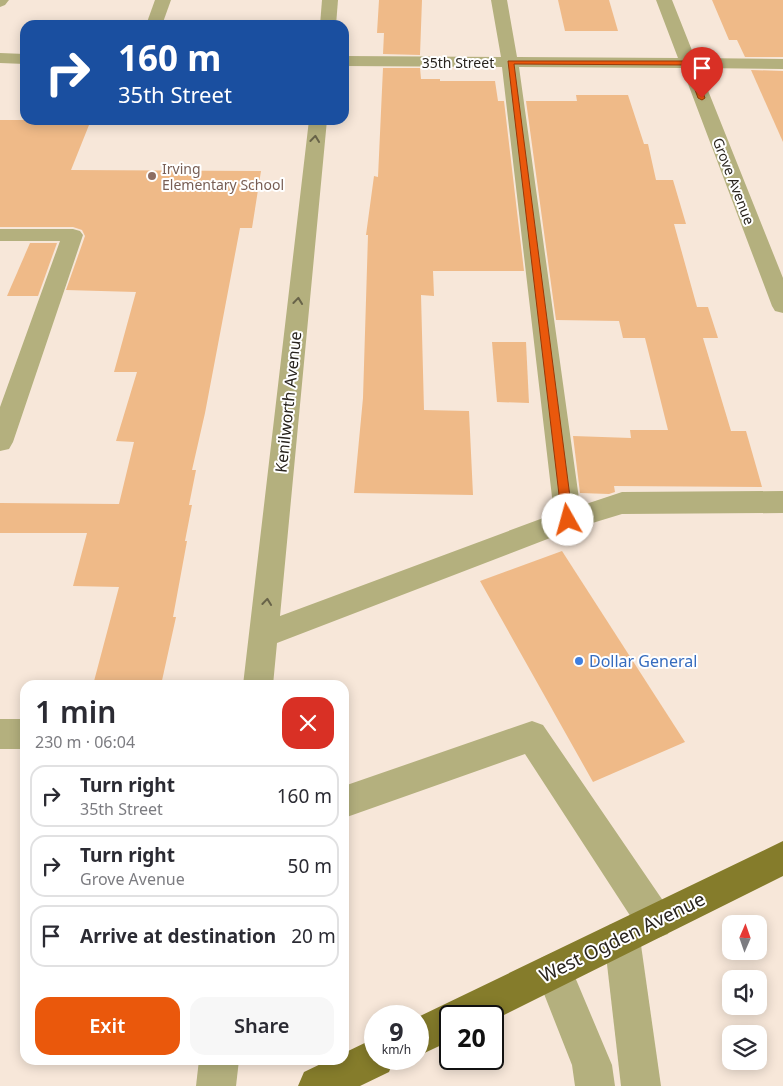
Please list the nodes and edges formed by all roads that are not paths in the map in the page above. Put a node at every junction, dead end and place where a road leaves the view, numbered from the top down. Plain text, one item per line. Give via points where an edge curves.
1 (163, 0) edge
2 (330, 0) edge
3 (499, 0) edge
4 (664, 0) edge
5 (156, 20) edge
6 (328, 20) edge
7 (0, 58) edge
8 (20, 59) edge
9 (349, 61) edge
10 (510, 62) junction
11 (688, 63) junction
12 (783, 64) edge
13 (317, 125) edge
14 (0, 235) edge
15 (783, 306) edge
16 (0, 442) edge
17 (783, 502) edge
18 (568, 520) junction
19 (263, 635) junction
20 (258, 680) edge
21 (0, 734) edge
22 (20, 734) edge
23 (349, 800) edge
24 (783, 858) edge
25 (655, 921) junction
26 (622, 938) junction
27 (554, 971) junction
28 (484, 1005) edge
29 (364, 1064) edge
30 (218, 1065) edge
31 (324, 1085) edge
32 (216, 1086) edge
33 (595, 1086) edge
34 (641, 1086) edge

1 - 5 street
2 - 6 street
3 - 10 street
4 - 11 street, Grove Avenue
7 - 8 street
9 - 10 street, 35th Street
10 - 11 street, 35th Street
10 - 18 street
11 - 12 street, 35th Street
11 - 15 street, Grove Avenue
19 -> 13 street, Kenilworth Avenue
14 - 16 street via 73,235
17 - 18 street via 622,503
18 - 19 street
19 - 20 street, Kenilworth Avenue
21 - 22 street
23 - 25 street via 532,736
24 - 25 main road, West Ogden Avenue
25 - 26 main road, West Ogden Avenue
26 - 27 main road, West Ogden Avenue
26 - 34 street
27 - 28 main road, West Ogden Avenue
27 - 33 street via 592,1065
29 - 31 main road
30 - 32 street

